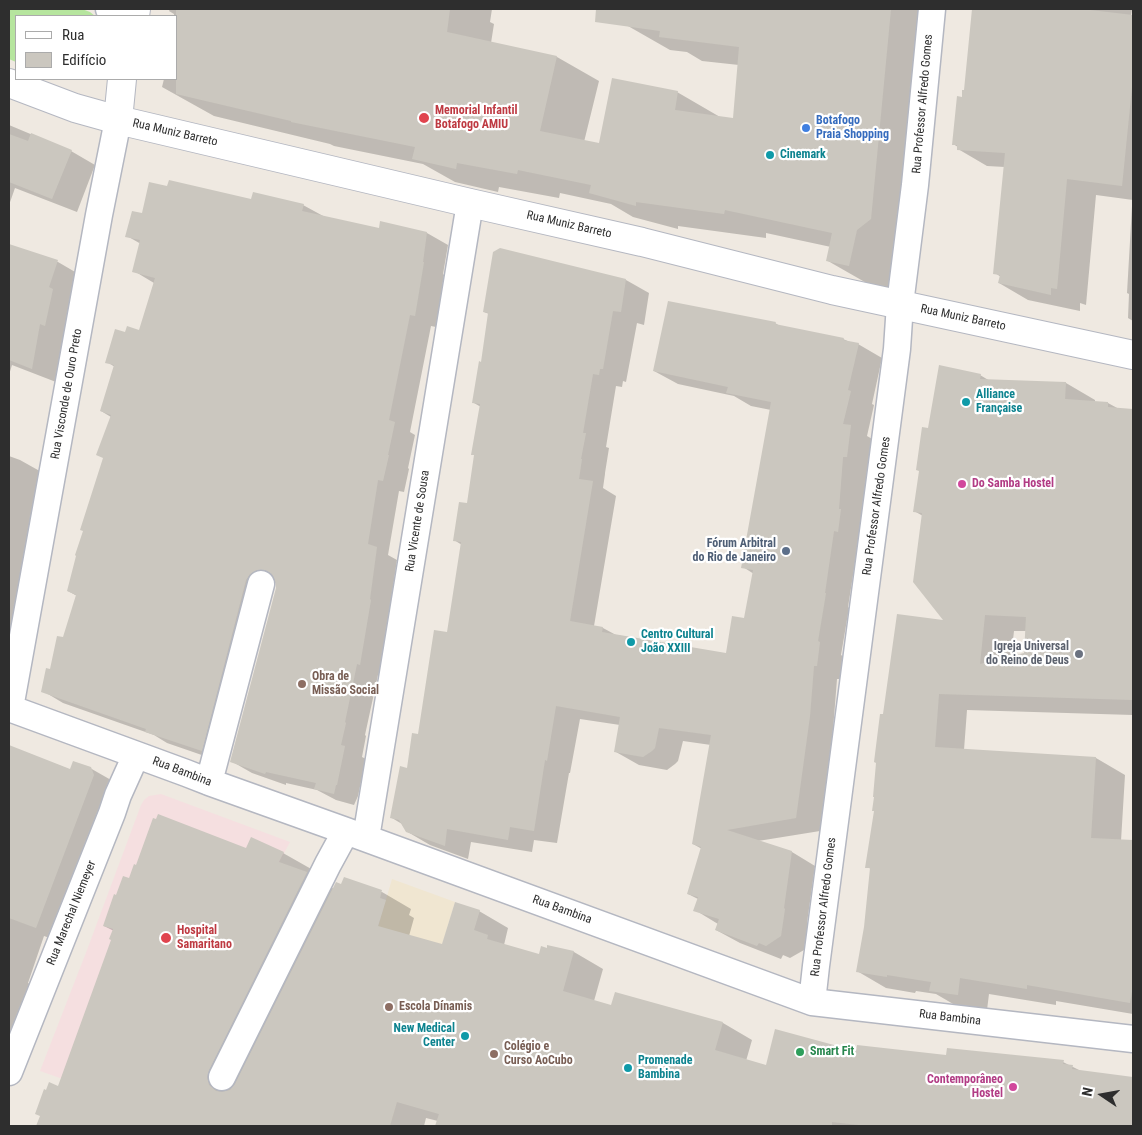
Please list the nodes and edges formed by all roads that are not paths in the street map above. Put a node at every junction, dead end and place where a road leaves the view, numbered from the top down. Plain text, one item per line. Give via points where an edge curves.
1 (109, 9) edge
2 (932, 9) edge
3 (124, 15) edge
4 (122, 80) edge
5 (9, 83) edge
6 (118, 120) junction
7 (470, 203) junction
8 (900, 304) junction
9 (1133, 355) edge
10 (261, 584) dead end
11 (10, 708) edge
12 (136, 755) junction
13 (209, 782) junction
14 (356, 834) junction
15 (812, 1002) junction
16 (1133, 1039) edge
17 (9, 1072) edge
18 (222, 1077) dead end

1 - 3 street
2 - 8 street, Rua Professor Alfredo Gomes
4 - 6 main road, Rua Visconde de Ouro Preto
5 - 6 main road, Rua Muniz Barreto
6 - 7 main road, Rua Muniz Barreto
6 - 11 street, Rua Visconde de Ouro Preto
7 - 8 main road, Rua Muniz Barreto
7 - 14 street, Rua Vicente de Sousa
8 - 9 main road, Rua Muniz Barreto
8 - 15 street, Rua Professor Alfredo Gomes via 898,348
10 - 13 street
11 - 12 street, Rua Bambina
12 - 13 street, Rua Bambina
12 - 17 street, Rua Marechal Niemeyer
13 - 14 street, Rua Bambina
14 - 15 street, Rua Bambina
14 - 18 street, Rua Vicente de Sousa via 328,864
15 - 16 street, Rua Bambina

